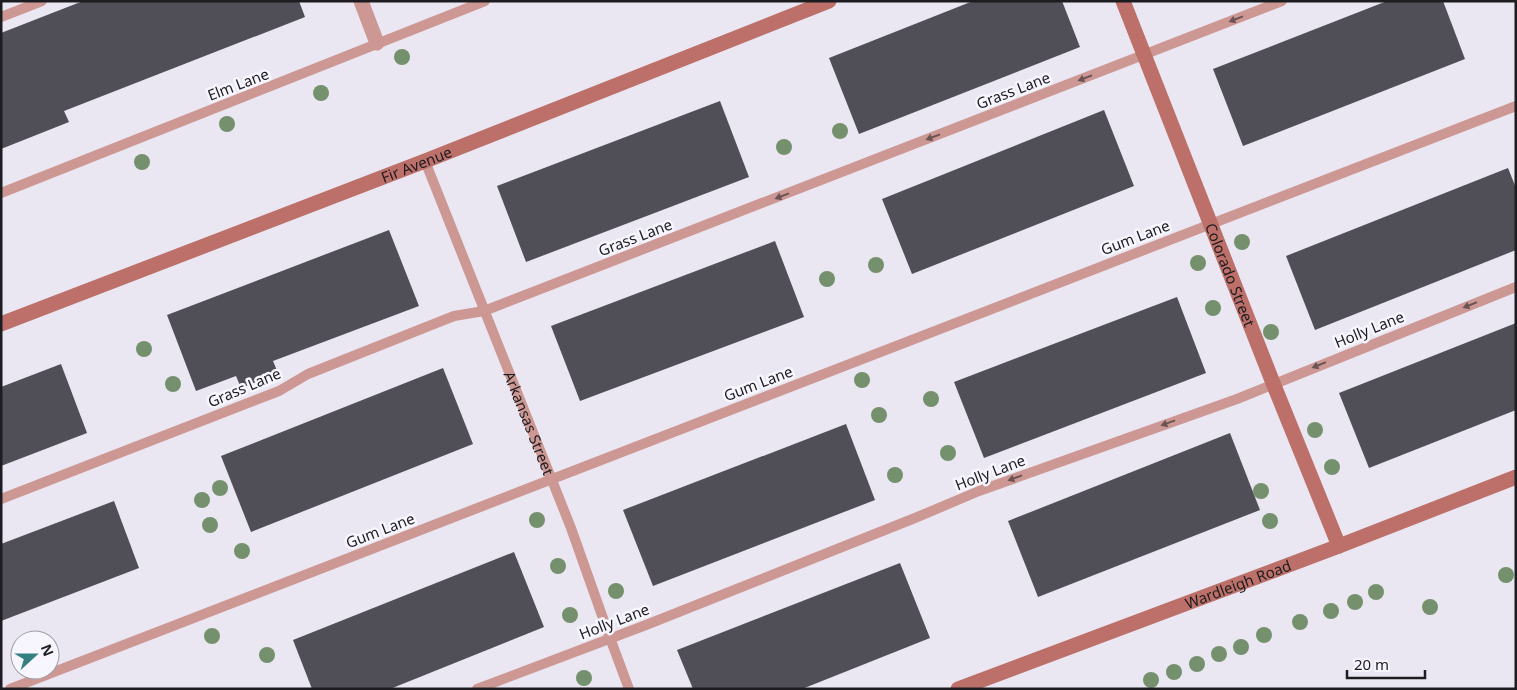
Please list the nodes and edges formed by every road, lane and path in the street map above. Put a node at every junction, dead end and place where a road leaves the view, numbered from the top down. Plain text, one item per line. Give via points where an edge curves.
1 (42, 1) edge
2 (361, 1) edge
3 (485, 1) edge
4 (829, 1) edge
5 (1123, 1) edge
6 (1282, 1) edge
7 (1, 17) edge
8 (377, 43) junction
9 (1145, 55) junction
10 (1516, 106) edge
11 (424, 161) junction
12 (1, 193) edge
13 (1211, 224) junction
14 (1516, 288) edge
15 (484, 312) junction
16 (1, 324) edge
17 (1273, 384) junction
18 (1516, 478) edge
19 (552, 479) junction
20 (1, 499) edge
21 (1339, 546) junction
22 (610, 638) junction
23 (10, 689) edge
24 (477, 689) edge
25 (629, 689) edge
26 (958, 689) edge

1 - 7 lane
2 - 8 street
3 - 8 lane, Elm Lane
4 - 11 street, Fir Avenue
5 - 9 street, Colorado Street
6 -> 9 lane, Grass Lane
8 - 12 lane, Elm Lane
9 - 13 street, Colorado Street
9 -> 15 lane, Grass Lane
10 - 13 lane, Gum Lane
11 - 15 lane, Arkansas Street
11 - 16 street, Fir Avenue
13 - 17 street, Colorado Street
13 - 19 lane, Gum Lane
14 -> 17 lane, Holly Lane
15 - 19 lane, Arkansas Street
15 - 20 lane, Grass Lane via 454,316 308,374 279,391
17 - 21 street, Colorado Street
17 -> 22 lane, Holly Lane via 979,491
18 - 21 street, Wardleigh Road
19 - 22 lane, Arkansas Street
19 - 23 lane, Gum Lane
21 - 26 street, Wardleigh Road
22 - 24 lane, Holly Lane
22 - 25 lane, Arkansas Street

